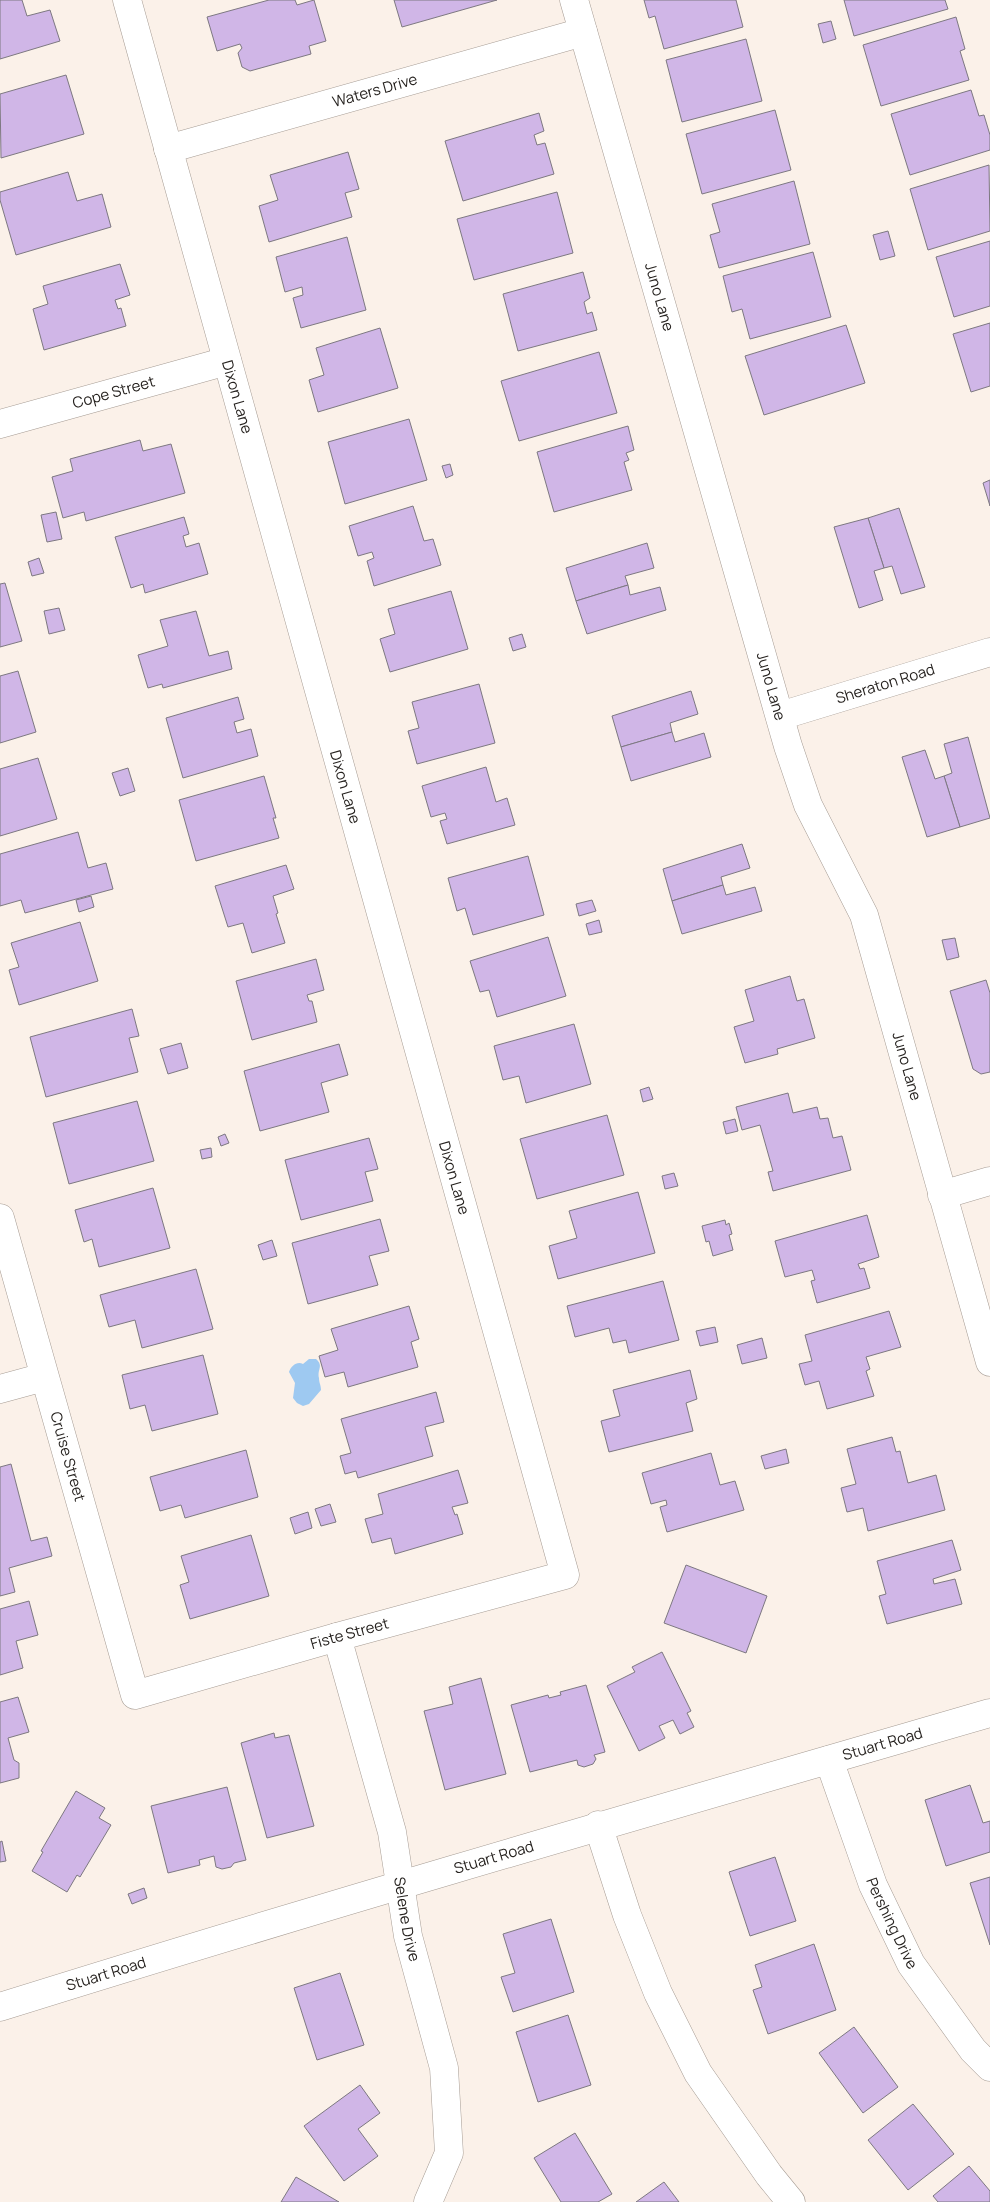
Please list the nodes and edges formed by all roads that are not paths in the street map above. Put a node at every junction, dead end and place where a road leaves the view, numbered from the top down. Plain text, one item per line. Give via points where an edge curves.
1 (127, 0) edge
2 (574, 0) edge
3 (583, 32) junction
4 (168, 149) junction
5 (227, 361) junction
6 (0, 424) edge
7 (990, 652) edge
8 (780, 716) junction
9 (990, 1181) edge
10 (942, 1195) junction
11 (0, 1218) edge
12 (990, 1362) edge
13 (44, 1377) junction
14 (0, 1389) edge
15 (565, 1575) joint
16 (337, 1637) junction
17 (135, 1696) joint
18 (990, 1713) edge
19 (829, 1760) junction
20 (598, 1825) junction
21 (400, 1886) junction
22 (0, 2008) edge
23 (990, 2066) edge
24 (428, 2202) edge
25 (791, 2202) edge

1 - 4 street, Dixon Lane
2 - 3 street, Juno Lane
3 - 4 street, Waters Drive
3 - 8 street, Juno Lane
4 - 5 street, Dixon Lane
5 - 6 street, Cope Street
5 - 15 street, Dixon Lane
7 - 8 street, Sheraton Road
8 - 10 street, Juno Lane via 808,805 864,915
9 - 10 street
10 - 12 street, Juno Lane
11 - 13 street, Cruise Street
13 - 14 street
13 - 17 street, Cruise Street
15 - 16 street, Fiste Street
16 - 17 street, Fiste Street
16 - 21 street, Selene Drive via 392,1832
18 - 19 street, Stuart Road
19 - 20 street, Stuart Road
19 - 23 street, Pershing Drive via 874,1885 911,1964 973,2050
20 - 21 street, Stuart Road
20 - 25 street via 626,1915 658,1993 698,2073
21 - 22 street, Stuart Road via 213,1940
21 - 24 street, Selene Drive via 408,1936 444,2068 449,2153

